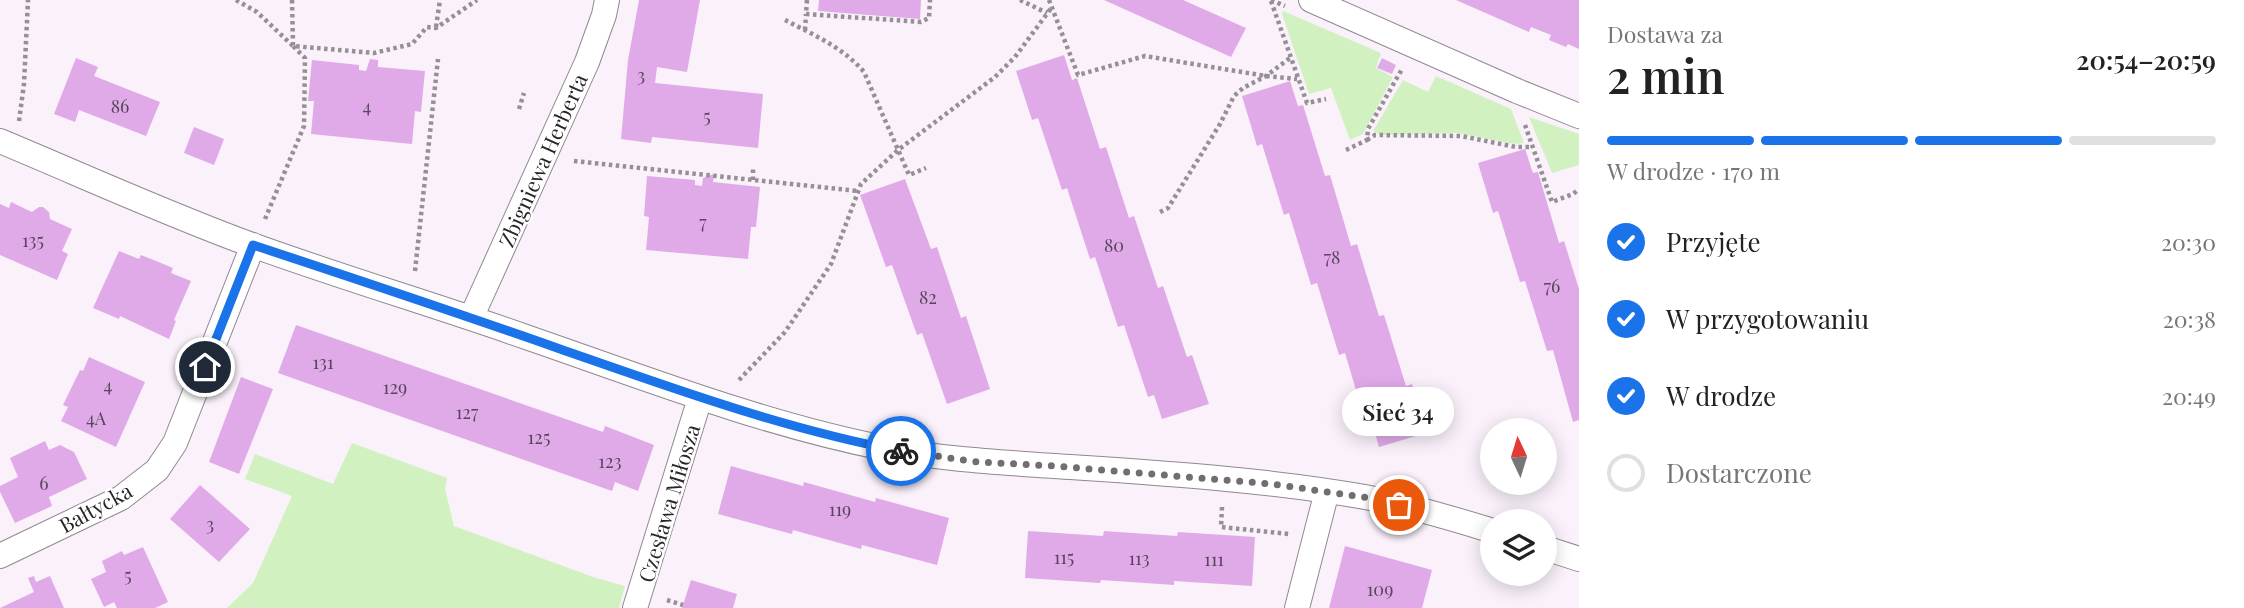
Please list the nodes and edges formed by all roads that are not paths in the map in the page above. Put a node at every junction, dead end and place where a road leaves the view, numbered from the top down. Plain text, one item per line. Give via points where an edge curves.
1 (607, 0) edge
2 (1311, 0) edge
3 (1579, 116) edge
4 (0, 141) edge
5 (253, 245) junction
6 (471, 318) junction
7 (701, 398) junction
8 (1328, 491) junction
9 (1480, 528) edge
10 (1557, 552) edge
11 (0, 556) edge
12 (1579, 558) edge
13 (635, 608) edge
14 (1297, 608) edge

1 - 6 street, Zbigniewa Herberta via 587,62
2 - 3 street
4 - 5 street
5 - 6 street
5 - 11 street, Bałtycka via 176,443 157,470 121,498
6 - 7 street
7 - 8 street via 836,437 918,454
7 - 13 street, Czesława Miłosza
8 - 9 street
8 - 14 street
10 - 12 street

